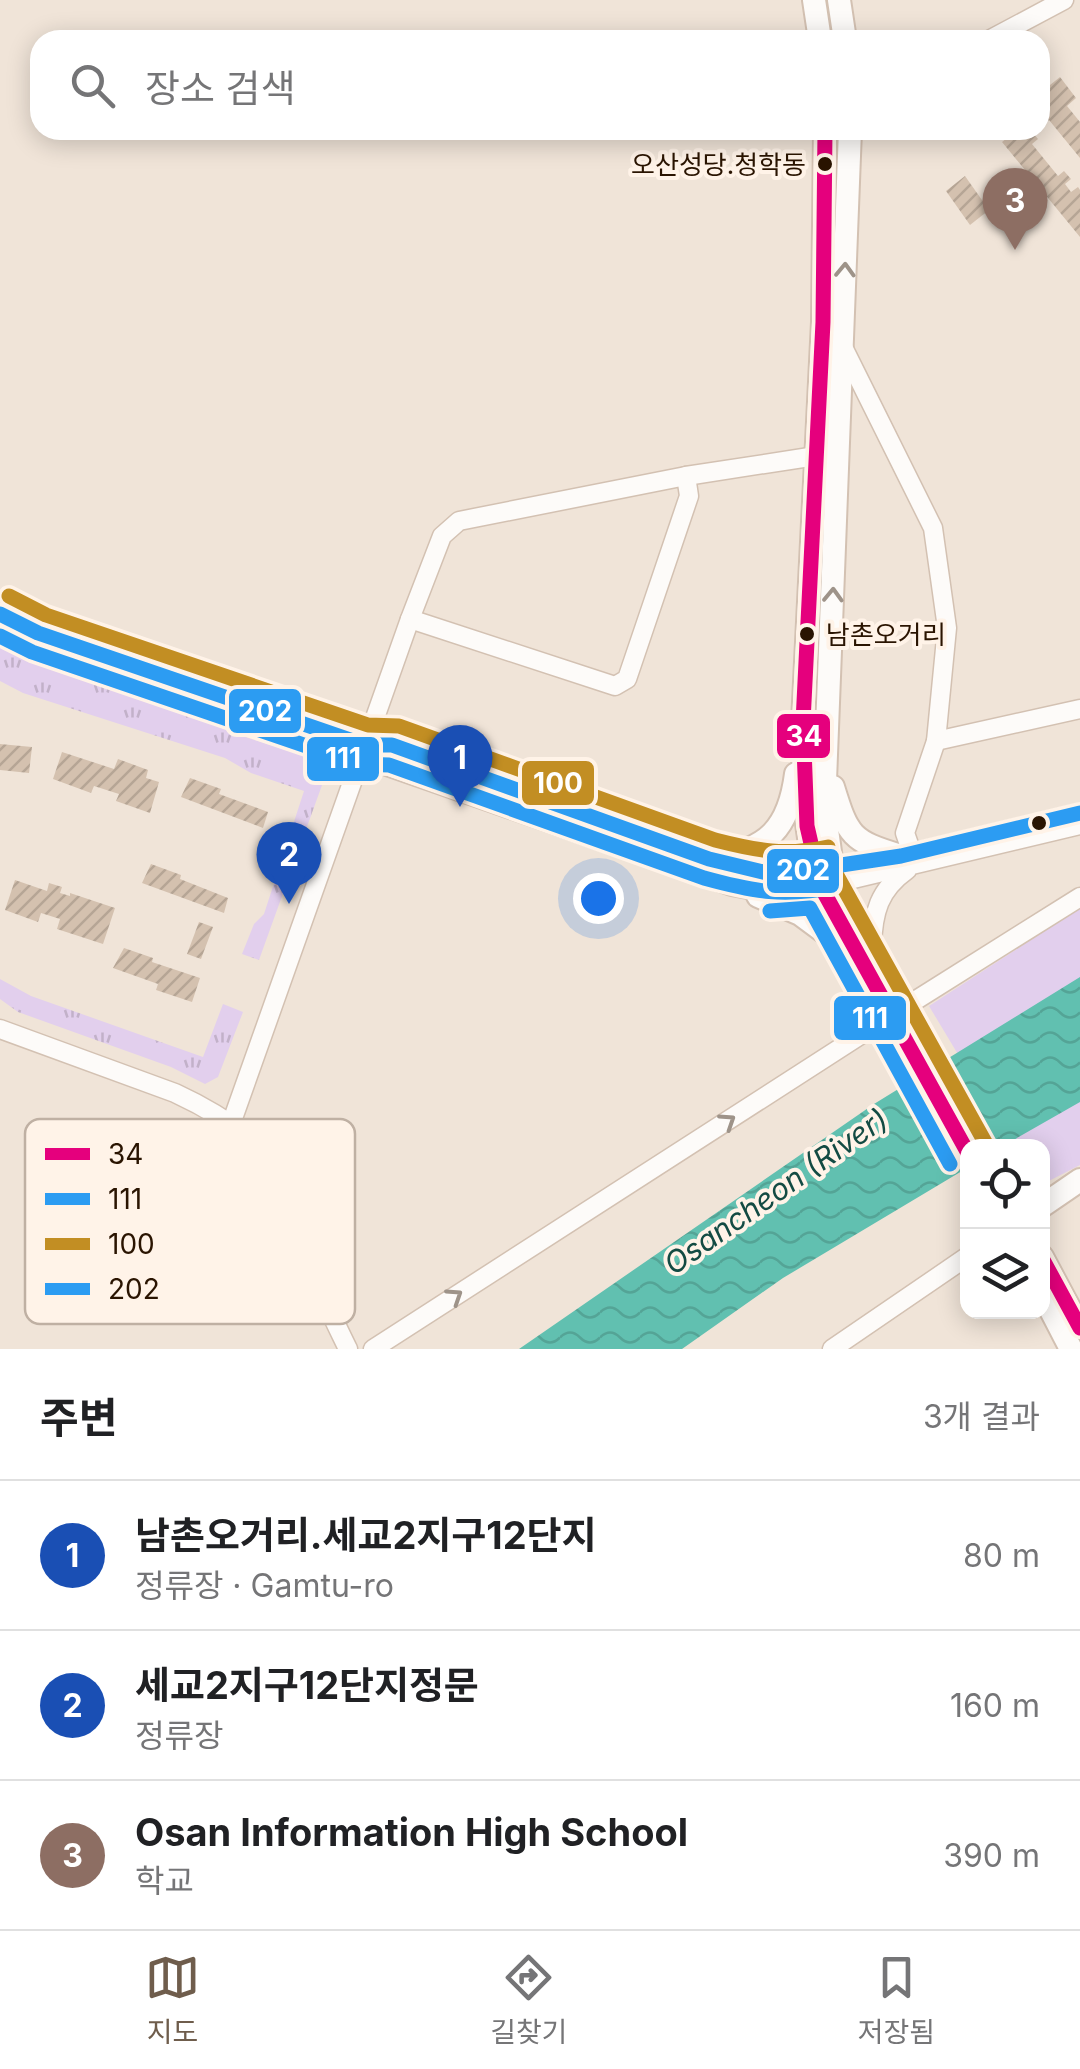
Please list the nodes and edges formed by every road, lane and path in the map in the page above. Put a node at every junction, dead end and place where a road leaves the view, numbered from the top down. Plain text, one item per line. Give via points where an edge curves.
1 (814, 0) edge
2 (839, 0) edge
3 (1064, 0) edge
4 (818, 30) edge
5 (844, 30) edge
6 (1008, 30) edge
7 (825, 140) edge
8 (850, 140) edge
9 (842, 346) junction
10 (816, 456) junction
11 (686, 476) junction
12 (0, 614) edge
13 (410, 619) junction
14 (1080, 709) edge
15 (803, 722) junction
16 (936, 742) junction
17 (366, 745) junction
18 (826, 745) junction
19 (1080, 813) edge
20 (1080, 825) edge
21 (709, 859) junction
22 (907, 859) junction
23 (826, 877) junction
24 (732, 884) junction
25 (1080, 897) edge
26 (865, 952) junction
27 (901, 1018) junction
28 (0, 1028) edge
29 (223, 1119) edge
30 (234, 1119) edge
31 (961, 1139) edge
32 (979, 1139) edge
33 (1080, 1180) edge
34 (1050, 1201) edge
35 (960, 1262) edge
36 (1050, 1272) edge
37 (1050, 1308) edge
38 (336, 1324) edge
39 (1080, 1328) edge
40 (857, 1342) edge
41 (348, 1349) edge
42 (372, 1349) edge
43 (832, 1349) edge
44 (1071, 1349) edge

1 - 4 main road
2 - 5 main road
3 - 6 street
7 - 10 main road
9 -> 8 main road
9 - 16 street via 933,528 947,628
18 -> 9 main road
10 - 11 street
10 - 15 main road
11 - 13 street via 460,521 442,536
11 - 13 street via 689,496 628,679 615,686
12 - 17 main road via 38,633
13 - 17 street
14 - 16 street
15 - 21 main road via 784,824 761,843
15 - 23 main road via 803,782
16 - 22 street via 905,833
17 - 21 main road via 392,745
17 - 24 main road via 387,764
17 - 30 street
18 - 22 main road via 844,826 864,845
18 - 23 main road
19 - 22 street
20 - 22 street
21 - 23 main road via 775,875
22 - 23 street
22 - 26 street via 883,892
23 - 24 main road via 774,892
23 - 26 main road
24 - 26 main road
25 - 27 street
26 - 27 main road
27 - 31 main road
27 - 32 main road
42 -> 27 street
28 - 29 street via 175,1093
33 - 34 main road
35 - 40 street
36 - 39 main road
37 - 44 main road
38 - 41 street
40 - 43 street

